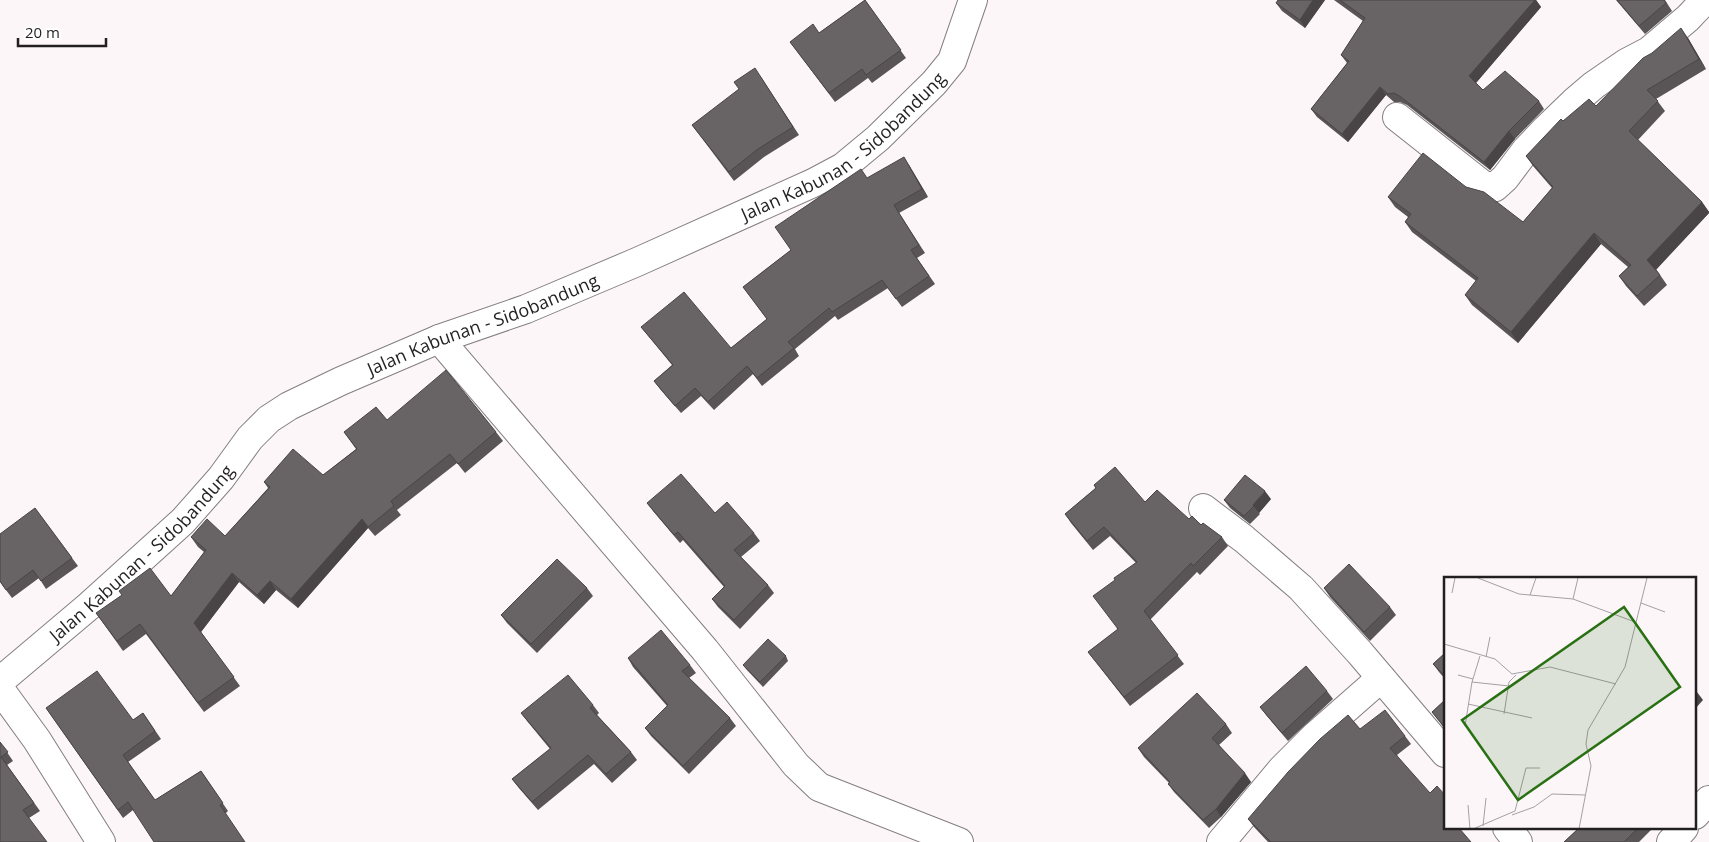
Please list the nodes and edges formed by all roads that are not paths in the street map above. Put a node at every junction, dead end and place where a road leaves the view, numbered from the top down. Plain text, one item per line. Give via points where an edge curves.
1 (973, 0) edge
2 (1705, 0) edge
3 (1397, 117) dead end
4 (439, 339) junction
5 (1203, 508) dead end
6 (1381, 678) junction
7 (0, 681) edge
8 (0, 689) edge
9 (1444, 753) edge
10 (1709, 800) edge
11 (1696, 814) edge
12 (1509, 830) edge
13 (1682, 830) edge
14 (101, 842) edge
15 (959, 842) edge
16 (1221, 842) edge
17 (1518, 842) edge
18 (1671, 842) edge

1 - 4 street, Jalan Kabunan - Sidobandung via 952,61 878,138 843,167 526,310
2 - 3 street via 1649,51 1626,63 1574,102 1495,187 1483,186
4 - 7 street, Jalan Kabunan - Sidobandung via 341,381 289,406 269,420 250,438 182,521
4 - 15 street via 705,650 808,778 819,787
5 - 6 street via 1301,588
6 - 9 street
6 - 16 street via 1282,768
8 - 14 street
10 - 11 street
12 - 17 street
13 - 18 street

